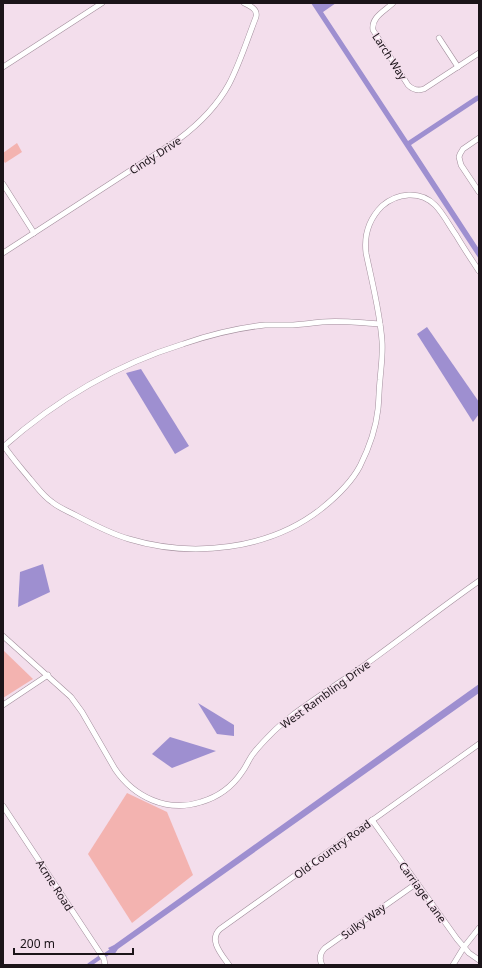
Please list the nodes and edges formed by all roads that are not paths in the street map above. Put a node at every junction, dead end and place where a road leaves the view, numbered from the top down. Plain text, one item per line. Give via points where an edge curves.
1 (102, 3) edge
2 (244, 3) edge
3 (393, 3) edge
4 (439, 38) dead end
5 (479, 53) edge
6 (3, 67) edge
7 (458, 67) junction
8 (479, 138) edge
9 (3, 184) edge
10 (479, 192) edge
11 (34, 233) junction
12 (3, 253) edge
13 (479, 271) edge
14 (380, 324) junction
15 (3, 447) edge
16 (479, 581) edge
17 (3, 636) edge
18 (48, 675) junction
19 (3, 705) edge
20 (479, 744) edge
21 (3, 806) edge
22 (372, 820) junction
23 (416, 883) junction
24 (479, 928) edge
25 (464, 947) junction
26 (479, 960) edge
27 (105, 965) edge
28 (229, 965) edge
29 (322, 965) edge
30 (452, 965) edge

1 - 6 street
2 - 11 street, Cindy Drive via 253,8 256,18 235,70 215,106 179,139
3 - 7 street, Larch Way via 376,17 373,30 410,87 424,89
4 - 7 street
5 - 7 street, Larch Way
8 - 10 street via 463,149 459,160
9 - 11 street
11 - 12 street, Cindy Drive
13 - 14 street via 432,202 416,195 402,196 389,201 372,219 365,243
14 - 15 street via 323,322 266,325 210,336 164,350 115,370 78,391 43,414
14 - 15 street via 382,360 378,409 374,430 359,468 336,496 317,512 291,528 261,539 233,546 191,549 158,546 116,534 89,523 51,502
16 - 18 street, West Rambling Drive via 280,726 252,755 242,773 229,787 200,803 181,806 166,804 145,797 129,787 114,769 76,702
17 - 18 street, West Rambling Drive
18 - 19 street
20 - 22 street, Old Country Road
21 - 27 street, Acme Road via 104,959
22 - 23 street, Carriage Lane
22 - 28 street, Old Country Road via 218,931 215,942
23 - 25 street, Carriage Lane
23 - 29 street, Sulky Way via 325,948 320,956
24 - 25 street
25 - 26 street, Carriage Lane
25 - 30 street

